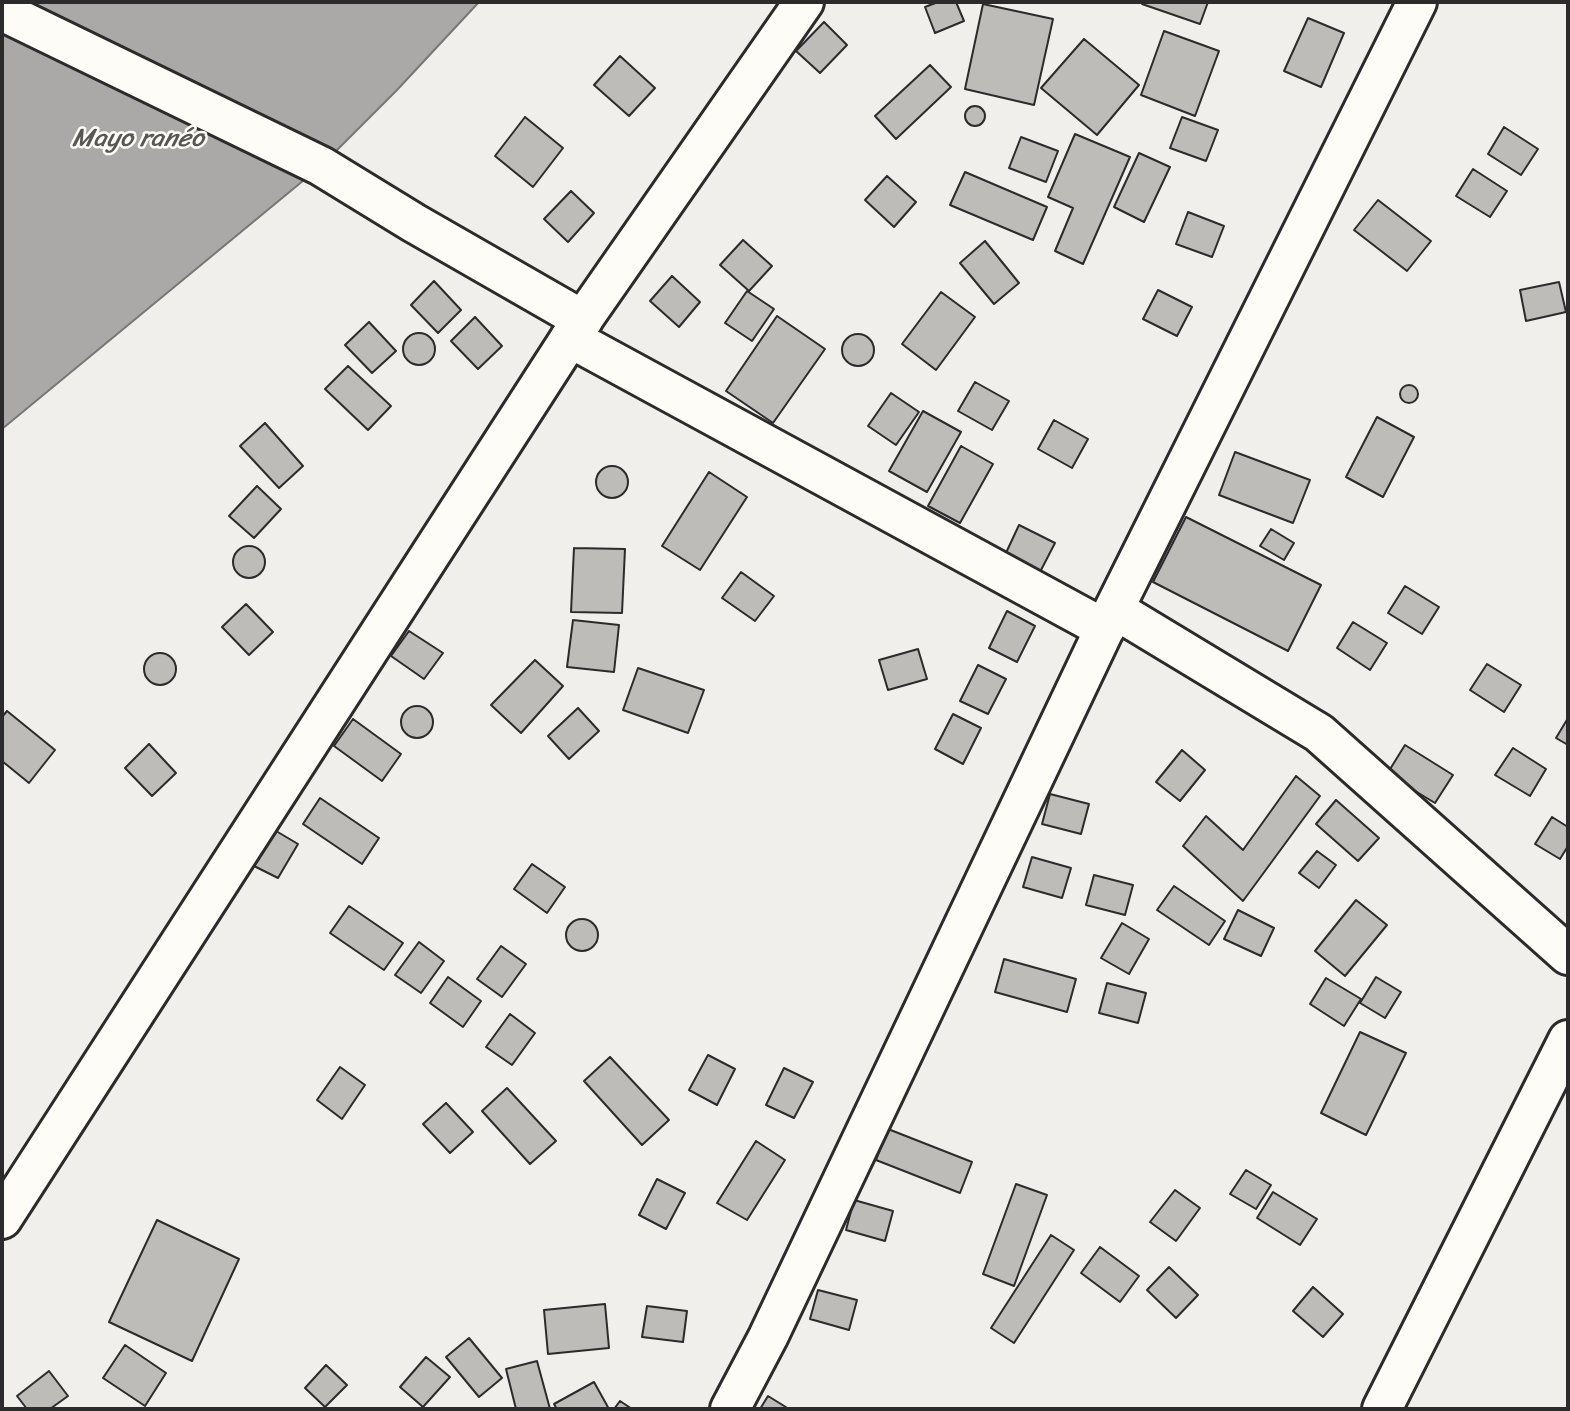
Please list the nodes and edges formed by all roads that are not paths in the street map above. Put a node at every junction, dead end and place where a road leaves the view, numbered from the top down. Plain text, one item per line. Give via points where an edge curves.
1 (804, 2) edge
2 (1417, 2) edge
3 (2, 11) edge
4 (577, 329) junction
5 (1109, 619) junction
6 (1568, 955) edge
7 (1568, 1040) edge
8 (2, 1219) edge
9 (730, 1409) edge
10 (1382, 1409) edge

1 - 4 street
2 - 5 street
3 - 4 street via 321,166
4 - 5 street
4 - 8 street
5 - 6 street via 1319,733
5 - 9 street via 768,1338
7 - 10 street

